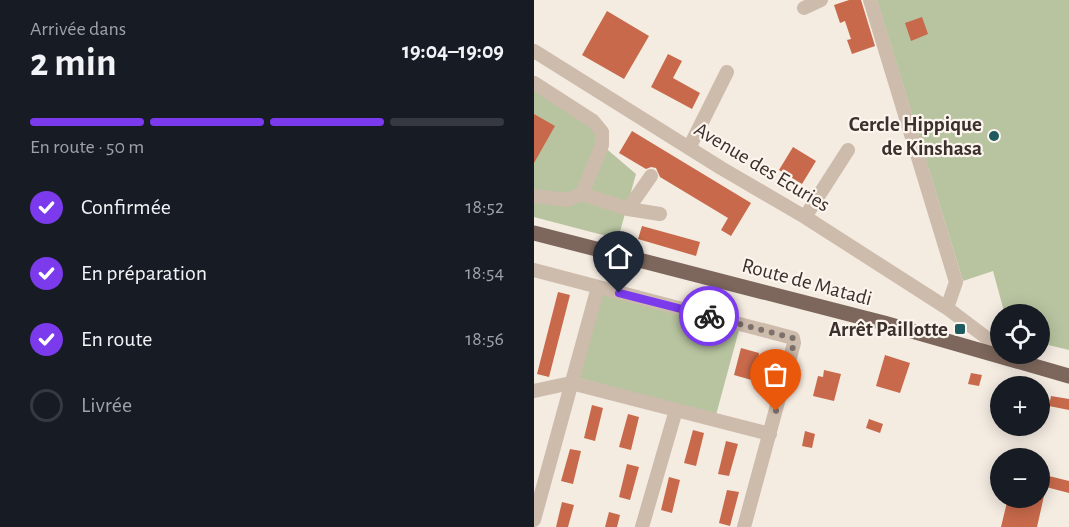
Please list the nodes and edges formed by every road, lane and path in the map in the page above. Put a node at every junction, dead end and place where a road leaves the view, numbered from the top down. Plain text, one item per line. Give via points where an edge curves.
1 (821, 0) edge
2 (870, 0) edge
3 (804, 8) dead end
4 (534, 51) edge
5 (727, 72) dead end
6 (534, 83) edge
7 (689, 148) junction
8 (848, 150) dead end
9 (651, 176) dead end
10 (582, 194) junction
11 (534, 196) edge
12 (628, 209) junction
13 (660, 214) dead end
14 (805, 217) junction
15 (534, 233) edge
16 (534, 270) edge
17 (598, 287) junction
18 (947, 308) junction
19 (966, 322) junction
20 (990, 340) edge
21 (954, 344) junction
22 (990, 353) edge
23 (1031, 364) edge
24 (1069, 376) edge
25 (571, 383) junction
26 (534, 391) edge
27 (675, 410) junction
28 (770, 434) junction
29 (534, 520) edge
30 (642, 527) edge
31 (744, 527) edge

1 - 3 street
2 - 18 street via 956,282
4 - 7 street, Avenue des Ecuries
5 - 7 street
6 - 10 street via 593,121 602,132 602,145
7 - 14 street, Avenue des Ecuries
8 - 14 street
9 - 12 street
10 - 11 street via 567,200
10 - 12 street
12 - 13 street
14 - 18 street, Avenue des Ecuries
15 - 21 main road, Route de Matadi
16 - 17 street
17 - 25 street
17 - 28 street via 793,338
18 - 19 street, Avenue des Ecuries
19 - 20 street, Avenue des Ecuries
19 - 21 street
21 - 22 main road, Route de Matadi
23 - 24 main road, Route de Matadi
25 - 26 street
25 - 27 street
25 - 29 street
27 - 28 street
27 - 30 street
28 - 31 street

